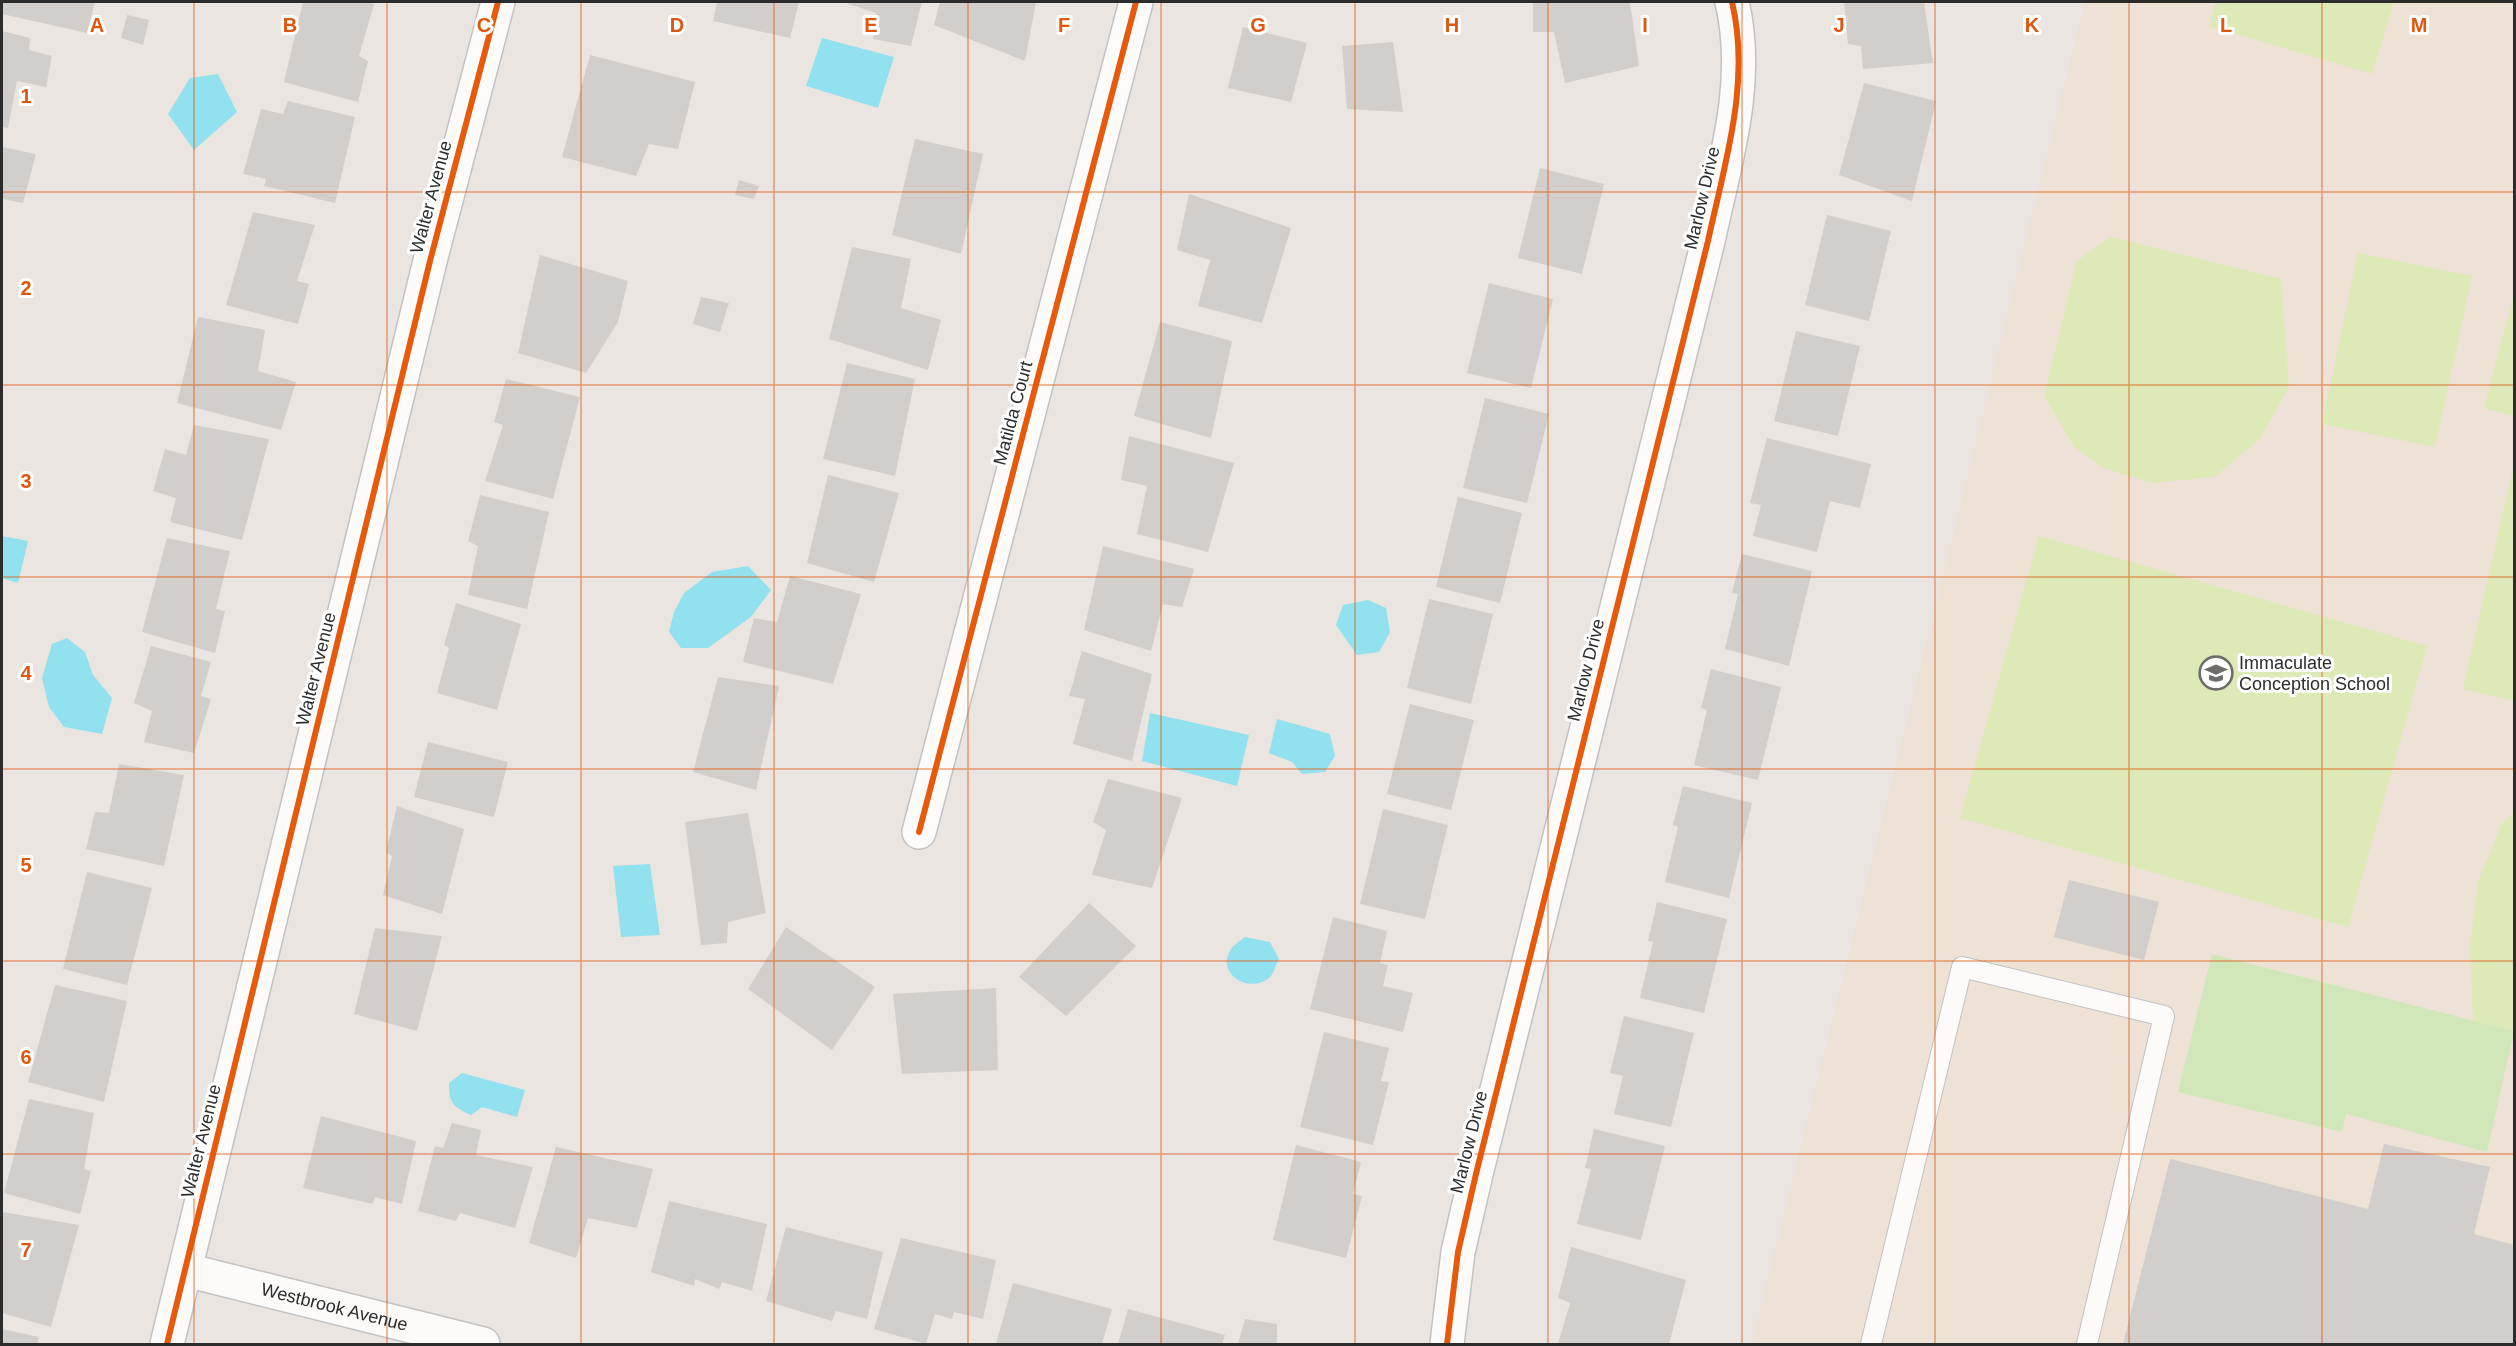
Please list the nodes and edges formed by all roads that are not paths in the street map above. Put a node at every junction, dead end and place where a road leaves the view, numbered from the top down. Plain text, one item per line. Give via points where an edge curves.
1 (498, 2) edge
2 (1136, 2) edge
3 (1732, 2) edge
4 (919, 832) dead end
5 (186, 1270) junction
6 (167, 1344) edge
7 (483, 1344) edge
8 (1447, 1344) edge
9 (1872, 1344) edge
10 (2087, 1344) edge

1 - 5 street, Walter Avenue via 427,272
2 - 4 street, Matilda Court
3 - 8 street, Marlow Drive via 1740,60 1735,118 1705,253 1476,1174 1458,1252
5 - 6 street, Walter Avenue
5 - 7 street, Westbrook Avenue
9 - 10 lane via 1962,967 2164,1016

